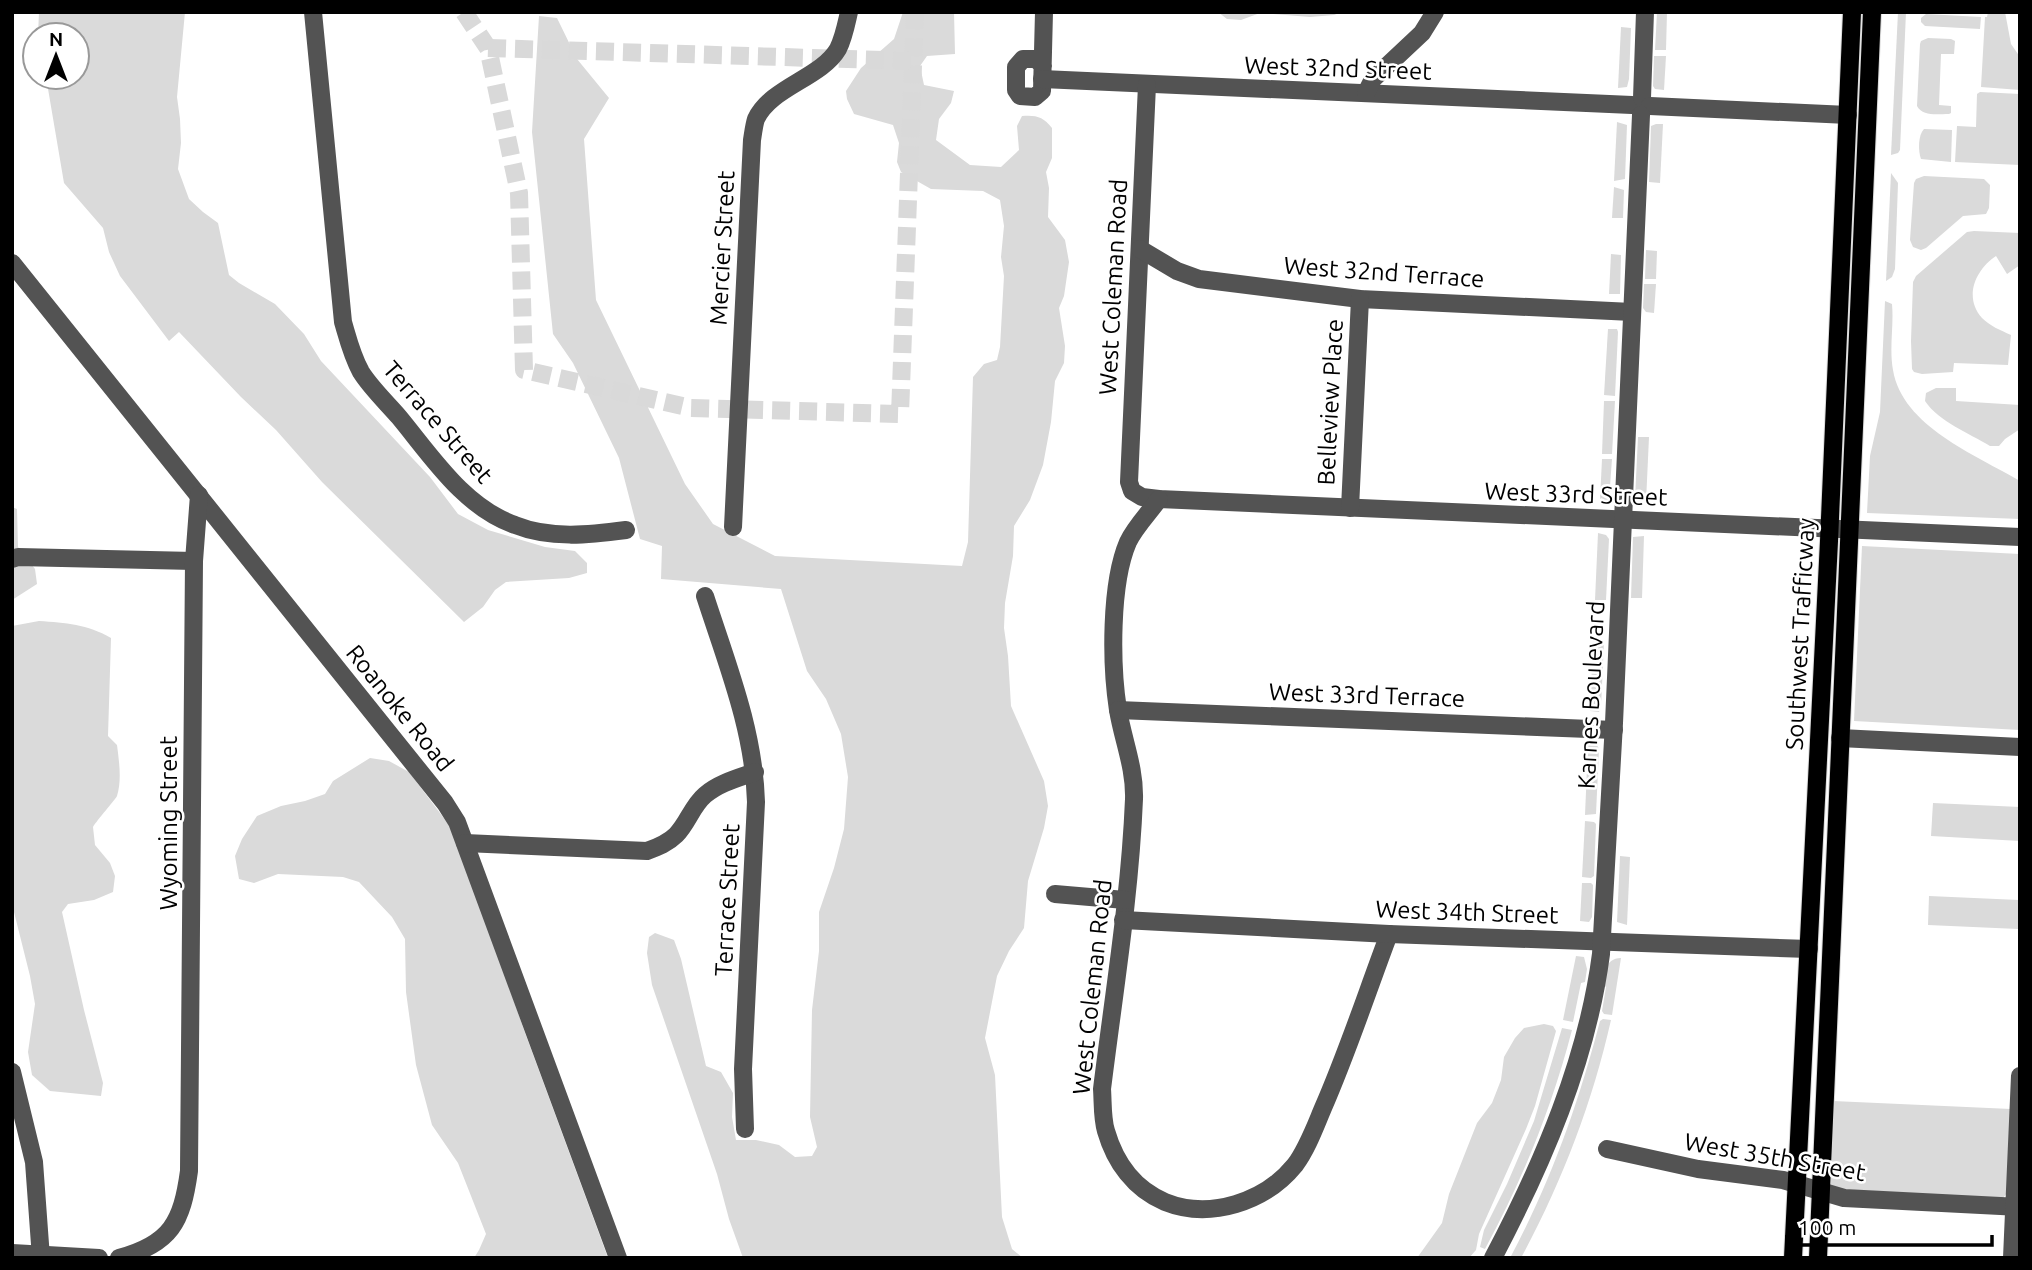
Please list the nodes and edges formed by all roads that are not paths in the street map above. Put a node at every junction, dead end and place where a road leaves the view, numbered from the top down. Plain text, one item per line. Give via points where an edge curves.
1 (313, 12) edge
2 (849, 12) edge
3 (1044, 12) edge
4 (1435, 12) edge
5 (1645, 12) edge
6 (1852, 12) edge
7 (1872, 12) edge
8 (1147, 85) junction
9 (1366, 93) junction
10 (1641, 106) junction
11 (1848, 115) junction
12 (1140, 249) junction
13 (12, 263) edge
14 (1360, 299) junction
15 (1632, 312) junction
16 (1132, 491) joint
17 (199, 495) junction
18 (1159, 499) junction
19 (1350, 508) junction
20 (1623, 520) junction
21 (733, 527) dead end
22 (1829, 529) junction
23 (626, 530) dead end
24 (1849, 530) junction
25 (2020, 537) edge
26 (12, 559) edge
27 (194, 561) junction
28 (705, 596) dead end
29 (1118, 710) junction
30 (1614, 730) junction
31 (1840, 738) junction
32 (2020, 747) edge
33 (755, 772) junction
34 (465, 843) junction
35 (1055, 894) dead end
36 (1125, 900) junction
37 (1123, 920) junction
38 (1389, 934) junction
39 (1602, 942) junction
40 (1809, 949) junction
41 (13, 1074) edge
42 (2020, 1076) edge
43 (745, 1129) dead end
44 (1607, 1149) dead end
45 (1797, 1185) junction
46 (1821, 1193) junction
47 (2017, 1207) edge
48 (12, 1253) edge
49 (41, 1256) edge
50 (99, 1258) edge
51 (119, 1258) edge
52 (618, 1258) edge
53 (1493, 1258) edge
54 (1793, 1258) edge
55 (1818, 1258) edge
56 (2012, 1258) edge

1 - 23 street, Terrace Street via 343,322 362,374 482,509 515,526 544,533 586,535
2 - 21 street, Mercier Street via 837,50 813,73 774,98 757,119 752,141
3 - 8 street, West 32nd Street via 1042,73
4 - 9 street via 1422,33 1373,79
5 - 10 street, Karnes Boulevard
6 - 11 main road, Southwest Trafficway
7 - 24 main road, Southwest Trafficway
8 - 9 street, West 32nd Street
8 - 12 street, West Coleman Road
9 - 10 street, West 32nd Street
10 - 11 street, West 32nd Street
10 - 15 street, Karnes Boulevard
11 - 22 main road, Southwest Trafficway
12 - 14 street, West 32nd Terrace via 1199,279
12 - 16 street, West Coleman Road
13 - 17 street, Roanoke Road
14 - 15 street, West 32nd Terrace
14 - 19 street, Belleview Place
15 - 20 street, Karnes Boulevard
16 - 18 street, West 33rd Street
17 - 27 street, Wyoming Street
17 - 34 street, Roanoke Road via 445,803
18 - 19 street, West 33rd Street
18 - 29 street, West Coleman Road via 1129,540 1118,570 1113,657
19 - 20 street, West 33rd Street
20 - 22 street, West 33rd Street
20 - 30 street, Karnes Boulevard
22 - 24 street, West 33rd Street
22 - 40 main road, Southwest Trafficway
24 - 25 street, West 33rd Street
24 - 31 main road, Southwest Trafficway
26 - 27 street
27 - 51 street, Wyoming Street via 191,1152 185,1200 173,1226 143,1252
28 - 33 street, Terrace Street via 747,726
29 - 30 street, West 33rd Terrace
29 - 36 street, West Coleman Road via 1134,794
30 - 39 street, Karnes Boulevard
31 - 32 street
31 - 46 main road, Southwest Trafficway
33 - 34 street via 707,793 677,835 648,851
33 - 43 street, Terrace Street via 743,1069
34 - 52 street, Roanoke Road
35 - 36 street
36 - 37 street, West Coleman Road
37 - 38 street, West 34th Street
37 - 38 street, West Coleman Road via 1102,1089 1105,1129 1117,1161 1138,1185 1165,1202 1197,1209 1224,1208 1250,1200 1274,1186 1295,1165 1343,1062
38 - 39 street, West 34th Street
39 - 40 street, West 34th Street
39 - 53 street, Karnes Boulevard via 1579,1059 1526,1195
40 - 45 main road, Southwest Trafficway
41 - 49 street via 34,1161
42 - 47 street
44 - 45 street, West 35th Street
45 - 46 street, West 35th Street
45 - 54 main road, Southwest Trafficway
46 - 47 street, West 35th Street
46 - 55 main road, Southwest Trafficway
47 - 56 street
48 - 49 street
49 - 50 street

